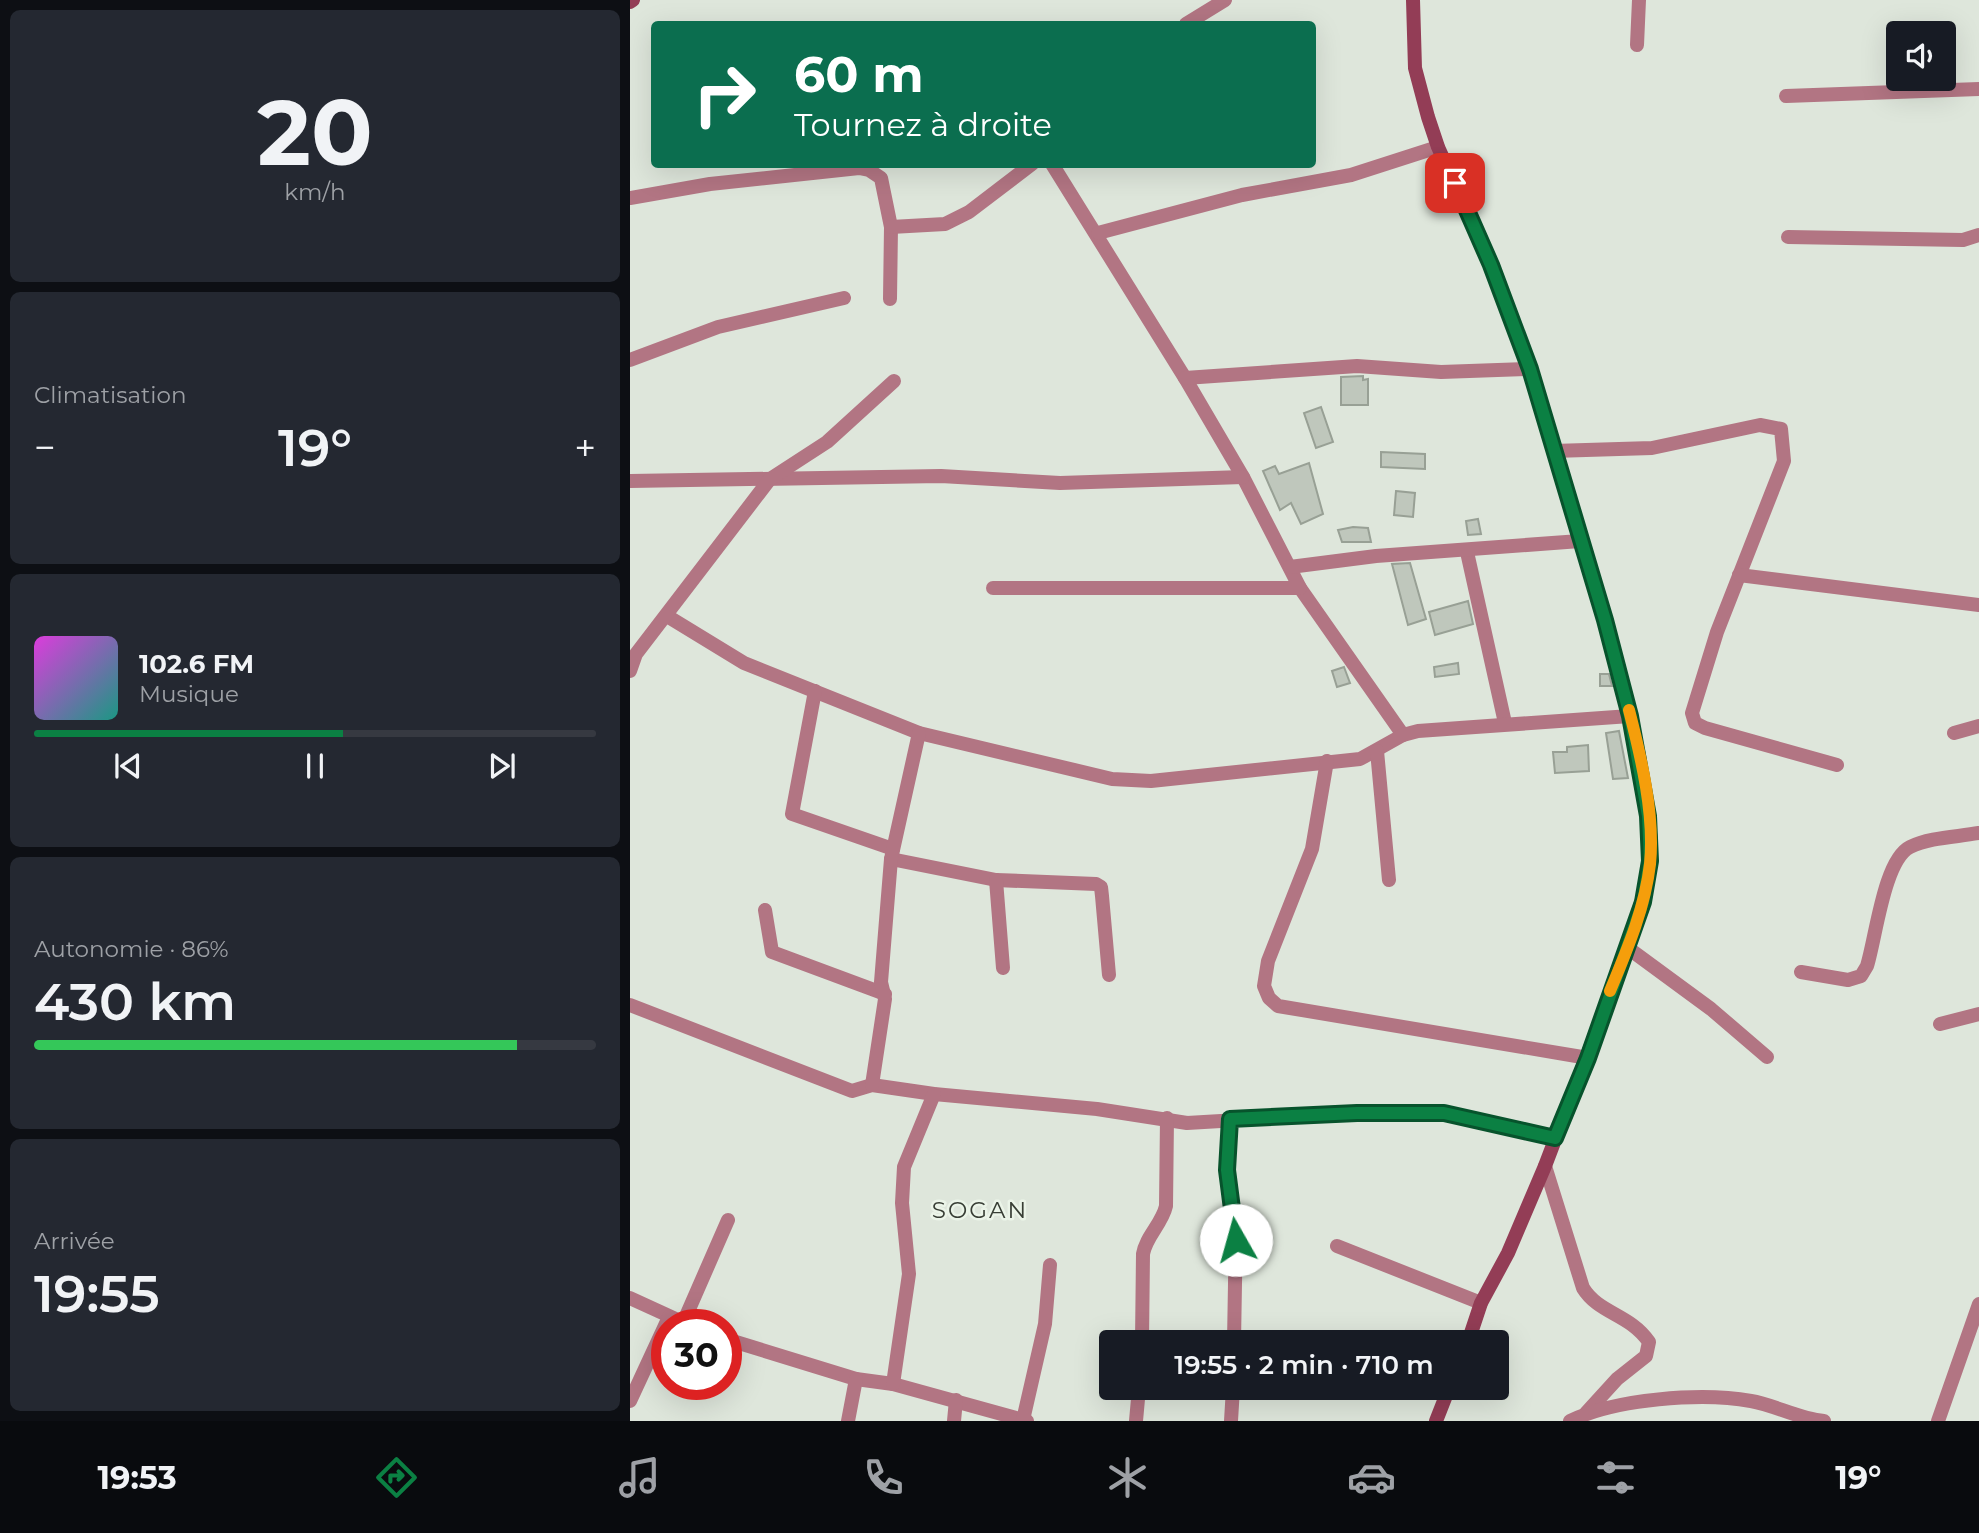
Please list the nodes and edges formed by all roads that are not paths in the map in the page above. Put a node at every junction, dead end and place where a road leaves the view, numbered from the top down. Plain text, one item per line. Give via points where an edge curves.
1 (1224, 0) edge
2 (1413, 0) edge
3 (1639, 0) edge
4 (1191, 21) edge
5 (1636, 45) dead end
6 (1979, 89) edge
7 (1786, 96) dead end
8 (1438, 146) junction
9 (1027, 168) edge
10 (1055, 168) edge
11 (630, 198) edge
12 (891, 227) junction
13 (1098, 233) junction
14 (1979, 235) edge
15 (1788, 237) dead end
16 (844, 298) dead end
17 (890, 299) dead end
18 (630, 360) edge
19 (1530, 369) junction
20 (1185, 378) junction
21 (894, 381) dead end
22 (1553, 452) junction
23 (1243, 477) junction
24 (770, 479) junction
25 (630, 481) edge
26 (1580, 541) junction
27 (1467, 552) junction
28 (1290, 567) junction
29 (1739, 575) junction
30 (993, 588) dead end
31 (1300, 588) junction
32 (1979, 605) edge
33 (667, 617) junction
34 (633, 653) edge
35 (630, 671) edge
36 (815, 691) junction
37 (1630, 716) junction
38 (1505, 723) junction
39 (1979, 726) edge
40 (919, 733) junction
41 (1954, 733) dead end
42 (1403, 735) junction
43 (1377, 751) junction
44 (1327, 761) junction
45 (1837, 765) dead end
46 (1979, 833) edge
47 (892, 854) junction
48 (996, 880) junction
49 (1389, 880) dead end
50 (765, 910) dead end
51 (1628, 948) junction
52 (1003, 968) dead end
53 (1801, 972) dead end
54 (1109, 975) dead end
55 (885, 994) junction
56 (630, 1005) edge
57 (1979, 1014) edge
58 (1940, 1024) dead end
59 (1767, 1057) dead end
60 (1588, 1058) junction
61 (872, 1084) junction
62 (934, 1094) junction
63 (1167, 1118) junction
64 (1230, 1119) junction
65 (1555, 1138) junction
66 (1545, 1166) junction
67 (728, 1220) dead end
68 (1337, 1246) dead end
69 (1050, 1265) dead end
70 (630, 1298) edge
71 (1482, 1304) junction
72 (1979, 1304) edge
73 (654, 1309) edge
74 (686, 1309) edge
75 (1142, 1330) edge
76 (1234, 1330) edge
77 (1472, 1330) edge
78 (742, 1345) edge
79 (651, 1367) edge
80 (856, 1379) junction
81 (893, 1384) junction
82 (956, 1400) junction
83 (1138, 1400) edge
84 (1232, 1400) edge
85 (1441, 1400) edge
86 (630, 1401) edge
87 (1586, 1413) junction
88 (1025, 1420) edge
89 (848, 1421) edge
90 (954, 1421) edge
91 (1136, 1421) edge
92 (1231, 1421) edge
93 (1436, 1421) edge
94 (1570, 1421) edge
95 (1824, 1421) edge
96 (1938, 1421) edge

1 - 4 street
2 - 8 street via 1415,68
3 - 5 street
6 - 7 street
8 - 13 street via 1351,175 1242,195
8 - 19 street via 1491,265
9 - 12 street via 970,212 945,224
10 - 13 street
11 - 12 street via 859,168 881,178
12 - 17 street
13 - 20 street
14 - 15 street via 1963,240
16 - 18 street via 718,327
19 - 20 street via 1441,372 1357,366
19 - 22 street
20 - 23 street
21 - 24 street via 827,442
22 - 26 street
22 - 29 street via 1652,448 1759,425 1781,429 1784,461
23 - 24 street via 1060,483 941,476
23 - 28 street
24 - 25 street
24 - 33 street via 698,569
26 - 27 street
26 - 37 street
27 - 28 street via 1376,556
27 - 38 street
28 - 31 street
29 - 32 street
29 - 45 street via 1692,713 1695,723
30 - 31 street
31 - 42 street
33 - 34 street
33 - 36 street via 744,663
34 - 35 street
36 - 40 street
36 - 47 street via 792,814
37 - 38 street
37 - 51 street via 1651,840 1647,882
38 - 42 street
39 - 41 street
40 - 44 street via 1131,781
40 - 47 street
42 - 43 street
43 - 44 street via 1360,759
43 - 49 street
44 - 60 street via 1312,849 1268,961 1264,986 1269,998 1278,1006
46 - 53 street via 1909,847 1897,859 1861,976 1848,980
47 - 48 street
47 - 55 street via 881,972
48 - 52 street
48 - 54 street via 1101,887
50 - 55 street via 772,953
51 - 59 street
51 - 60 street
55 - 61 street
56 - 61 street via 852,1091
57 - 58 street
60 - 65 street
61 - 62 street
62 - 63 street
62 - 81 street via 904,1167 902,1203 909,1274
63 - 64 street via 1187,1123
63 - 75 street via 1166,1206 1143,1254
64 - 65 street via 1444,1113
64 - 76 street via 1227,1170 1236,1225
65 - 66 street
66 - 71 street
66 - 87 street via 1583,1288 1594,1302 1638,1325 1649,1342 1646,1356
67 - 74 street
68 - 71 street
69 - 88 street via 1045,1324
70 - 73 street
71 - 77 street
72 - 96 street
78 - 80 street
79 - 86 street
80 - 81 street
80 - 89 street
81 - 82 street
82 - 88 street
82 - 90 street
83 - 91 street
84 - 92 street
85 - 93 street
87 - 94 street
87 - 95 street via 1671,1398 1716,1396

